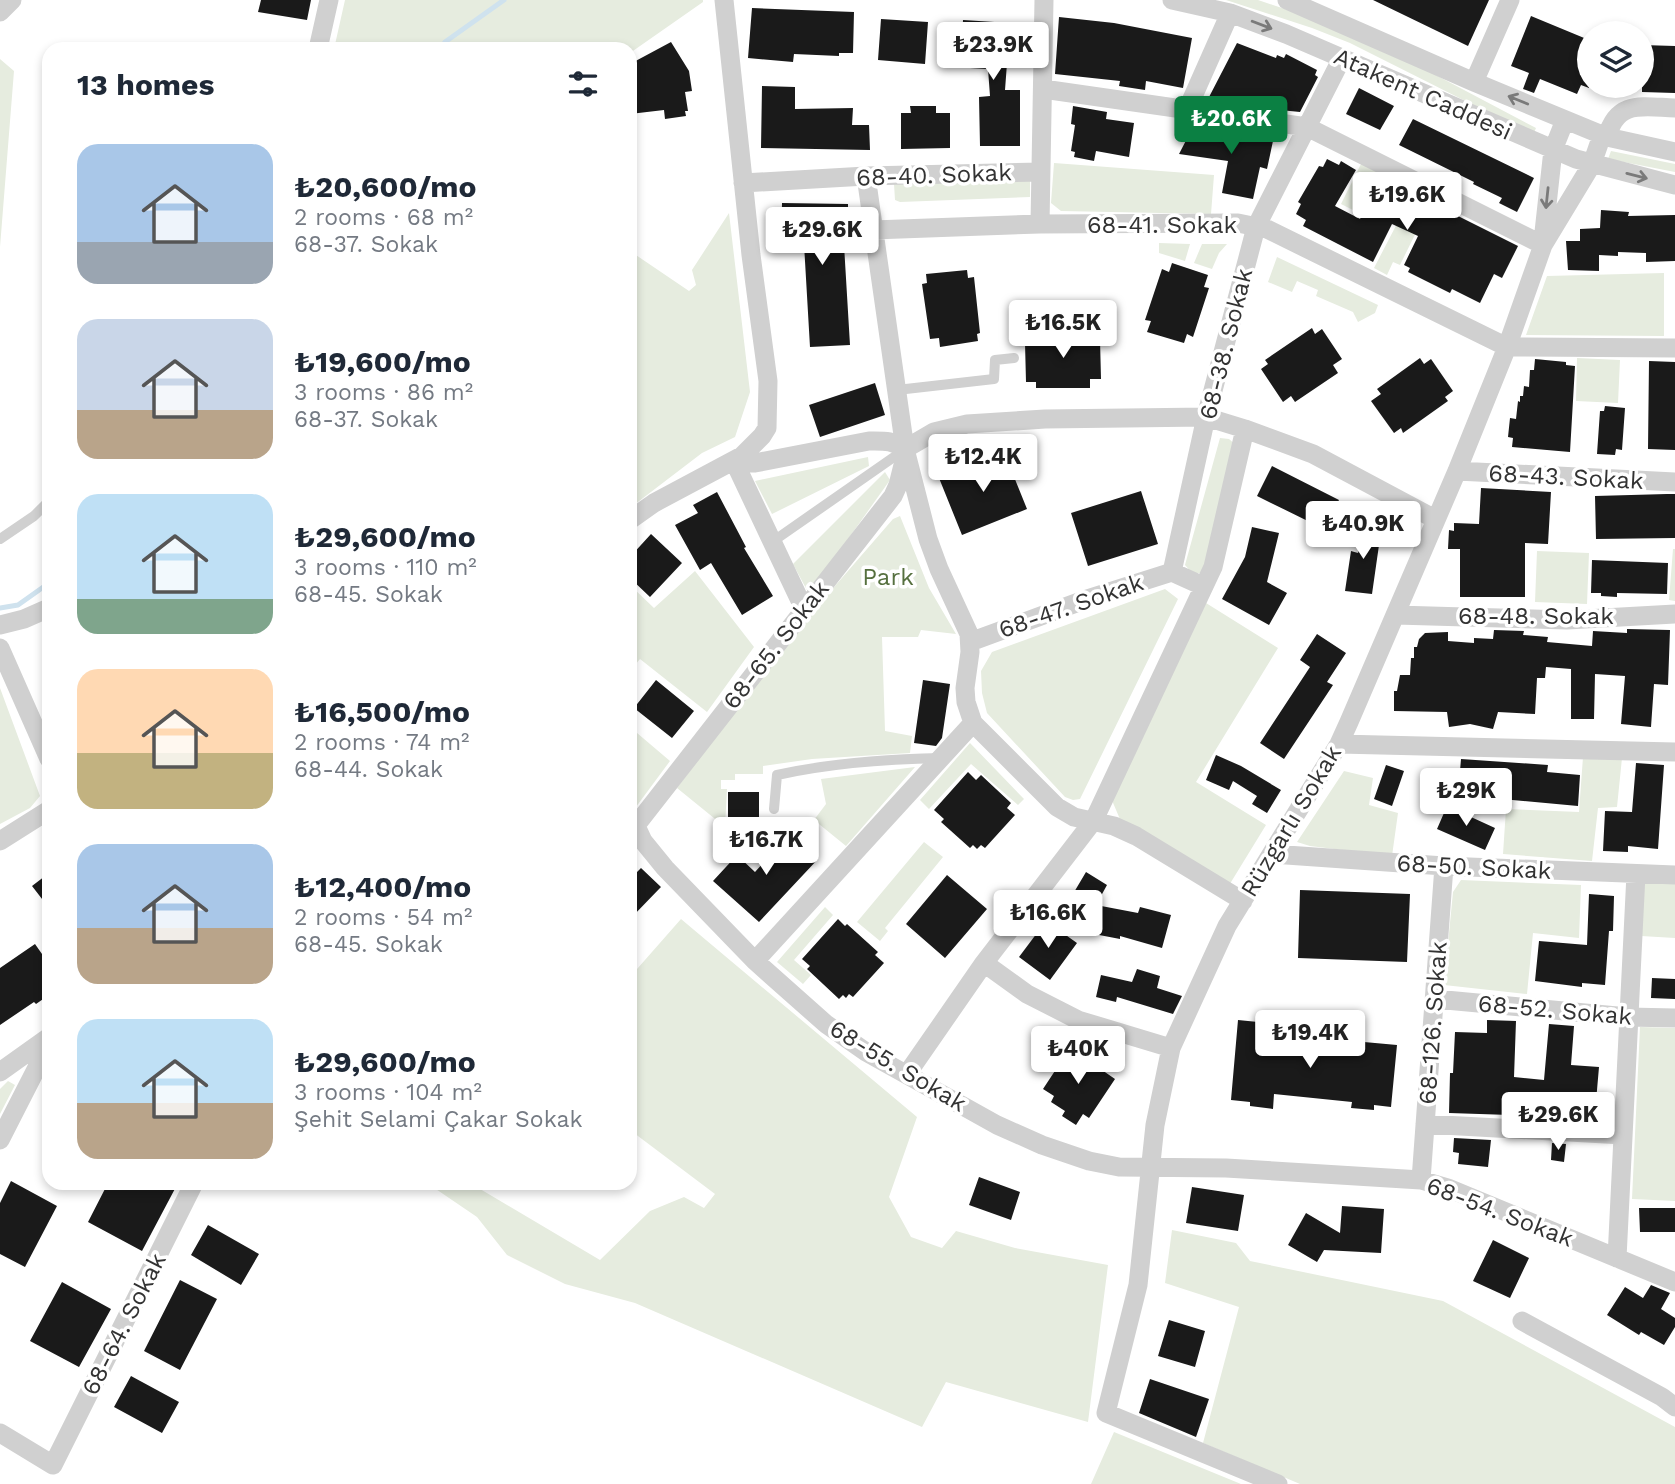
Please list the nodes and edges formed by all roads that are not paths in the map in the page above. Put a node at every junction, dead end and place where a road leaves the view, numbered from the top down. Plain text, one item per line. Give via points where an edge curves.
1 (12, 0) edge
2 (329, 0) edge
3 (724, 0) edge
4 (1044, 0) edge
5 (1172, 0) edge
6 (1287, 0) edge
7 (1510, 0) edge
8 (0, 12) edge
9 (1230, 13) junction
10 (319, 42) edge
11 (1342, 58) junction
12 (1474, 82) junction
13 (1043, 89) junction
14 (1675, 108) edge
15 (1187, 110) junction
16 (1565, 120) junction
17 (1307, 127) junction
18 (1604, 136) junction
19 (1553, 150) junction
20 (1675, 152) edge
21 (1592, 164) junction
22 (1041, 172) junction
23 (866, 176) junction
24 (743, 183) junction
25 (1675, 186) edge
26 (1040, 224) junction
27 (1256, 227) junction
28 (873, 230) junction
29 (1543, 245) junction
30 (1507, 347) junction
31 (1675, 348) edge
32 (1014, 358) dead end
33 (897, 390) junction
34 (1206, 417) junction
35 (1245, 429) junction
36 (905, 449) junction
37 (734, 461) junction
38 (1457, 471) junction
39 (1675, 482) edge
40 (42, 508) edge
41 (637, 514) edge
42 (1435, 519) junction
43 (0, 539) edge
44 (772, 542) junction
45 (1172, 572) junction
46 (1203, 586) junction
47 (804, 609) junction
48 (42, 611) edge
49 (1675, 614) edge
50 (1396, 615) junction
51 (0, 625) edge
52 (970, 642) junction
53 (0, 648) edge
54 (973, 723) junction
55 (42, 743) edge
56 (1339, 744) junction
57 (1675, 751) edge
58 (941, 758) junction
59 (774, 810) dead end
60 (42, 814) edge
61 (1094, 820) junction
62 (637, 824) edge
63 (637, 834) edge
64 (0, 841) edge
65 (1272, 854) junction
66 (1444, 866) junction
67 (1636, 874) junction
68 (1675, 875) edge
69 (1243, 901) junction
70 (755, 961) junction
71 (984, 963) junction
72 (1435, 999) junction
73 (1628, 1017) junction
74 (1675, 1018) edge
75 (42, 1042) edge
76 (1171, 1048) junction
77 (42, 1058) edge
78 (0, 1072) edge
79 (907, 1074) junction
80 (1425, 1124) junction
81 (1623, 1135) junction
82 (0, 1140) edge
83 (1149, 1169) junction
84 (1421, 1180) junction
85 (191, 1190) edge
86 (1618, 1258) junction
87 (1675, 1282) edge
88 (1522, 1321) dead end
89 (1675, 1407) edge
90 (0, 1433) edge
91 (1278, 1484) edge

1 - 8 street
2 - 10 street
3 - 24 street
4 - 13 street
5 - 9 street, Atakent Caddesi
6 - 12 street, Atakent Caddesi
7 - 12 street
9 -> 11 street, Atakent Caddesi
9 - 15 street
11 - 17 street, 68-38. Sokak
11 - 19 street, Atakent Caddesi
16 -> 12 street, Atakent Caddesi
13 - 15 street
13 - 22 street
14 - 18 street, Rüzgarlı Sokak via 1624,110
15 - 17 street
16 - 18 street, Atakent Caddesi
16 - 19 street, Rüzgarlı Sokak
17 - 27 street, 68-38. Sokak
17 - 29 street
18 - 20 street, Atakent Caddesi
18 - 21 street, Rüzgarlı Sokak
19 - 21 street, Atakent Caddesi
19 -> 29 street, Rüzgarlı Sokak
21 -> 25 street, Atakent Caddesi
21 - 29 street, Rüzgarlı Sokak
22 - 23 street, 68-40. Sokak
22 - 26 street
23 - 24 street, 68-40. Sokak
23 - 28 street
24 - 37 street via 768,381 768,416 762,436
26 - 27 street, 68-41. Sokak via 1238,223
26 - 28 street, 68-41. Sokak
27 - 30 street, 68-41. Sokak
27 - 34 street, 68-38. Sokak
28 - 33 street
29 - 30 street, Rüzgarlı Sokak
30 - 31 street
30 - 38 street, Rüzgarlı Sokak
32 - 33 lane via 995,360 994,379
33 - 36 street
34 - 35 street
34 - 36 street via 967,424 934,432
34 - 45 street, 68-38. Sokak
35 - 42 street via 1313,454
35 - 46 street, 68-38. Sokak via 1220,542
36 - 37 street via 887,441 869,442 755,463
36 - 44 lane
36 - 47 street, 68-65. Sokak via 893,496
36 - 52 street via 928,539
37 - 41 street
37 - 44 street
38 - 39 street, 68-43. Sokak
38 - 42 street, Rüzgarlı Sokak
40 - 43 lane
42 - 50 street, Rüzgarlı Sokak
44 - 47 street
45 - 46 street
45 - 52 street, 68-47. Sokak
46 - 61 street, 68-38. Sokak
47 - 62 street, 68-65. Sokak
48 - 51 street
49 - 50 street, 68-48. Sokak via 1567,620
50 - 56 street, Rüzgarlı Sokak
52 - 54 street via 965,688
53 - 55 street
54 - 58 street
54 - 61 street via 1057,807 1074,817
56 - 57 street
56 - 65 street, Rüzgarlı Sokak
58 - 59 lane via 819,766 777,775
58 - 70 street
60 - 64 street
61 - 69 street via 1136,836
61 - 71 street, 68-38. Sokak
63 - 70 street, 68-55. Sokak
65 - 66 street, 68-50. Sokak
65 - 69 street, Rüzgarlı Sokak
66 - 67 street, 68-50. Sokak
66 - 72 street, 68-126. Sokak
67 - 68 street, 68-50. Sokak
67 - 73 street
69 - 76 street, Rüzgarlı Sokak via 1216,948
70 - 79 street, 68-55. Sokak via 836,1031
71 - 76 street via 1027,994 1078,1020
71 - 79 street, 68-38. Sokak
72 - 73 street, 68-52. Sokak
72 - 80 street, 68-126. Sokak
73 - 74 street, 68-52. Sokak
73 - 81 street
75 - 78 street
76 - 83 street, Rüzgarlı Sokak
77 - 82 street
79 - 83 street, 68-55. Sokak via 996,1125 1042,1145 1089,1161
80 - 81 street
80 - 84 street, 68-126. Sokak
81 - 86 street
83 - 84 street, 68-54. Sokak via 1226,1168
83 - 91 street, Rüzgarlı Sokak via 1139,1285 1106,1413
84 - 86 street, 68-54. Sokak
85 - 90 street, 68-64. Sokak via 54,1465
86 - 87 street, 68-54. Sokak
88 - 89 street

